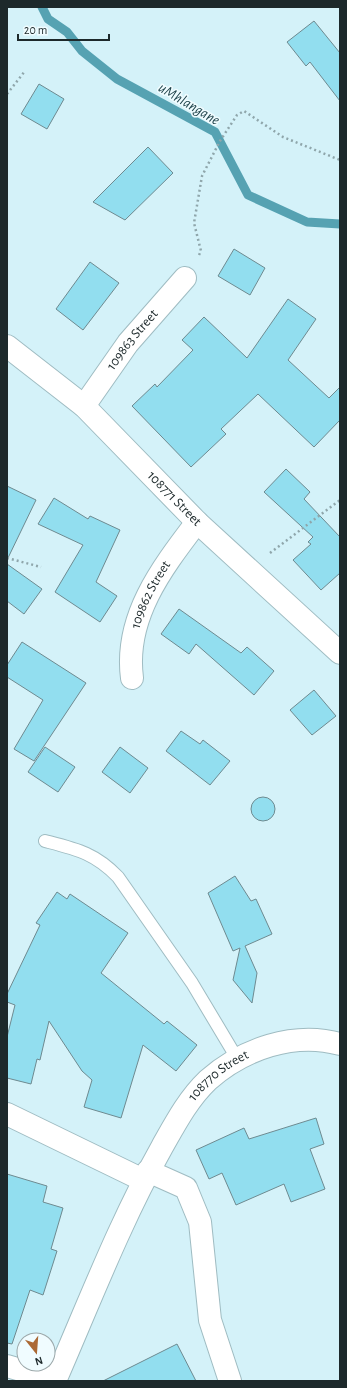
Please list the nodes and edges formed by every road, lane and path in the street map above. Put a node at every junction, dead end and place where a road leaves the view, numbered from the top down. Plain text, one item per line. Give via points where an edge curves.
1 (25, 71) dead end
2 (7, 94) edge
3 (340, 160) edge
4 (186, 278) joint
5 (7, 346) edge
6 (84, 406) junction
7 (340, 500) edge
8 (197, 522) junction
9 (7, 558) edge
10 (41, 567) dead end
11 (248, 569) junction
12 (340, 653) edge
13 (132, 678) dead end
14 (46, 841) dead end
15 (340, 1044) edge
16 (238, 1060) junction
17 (7, 1114) edge
18 (146, 1176) junction
19 (7, 1366) edge
20 (55, 1381) edge
21 (230, 1381) edge

1 - 2 path
3 - 4 path via 283,137 244,111 237,115 202,176 194,223 201,252
4 - 6 street, 109863 Street via 128,343
5 - 6 street, 108771 Street
6 - 8 street, 108771 Street
7 - 11 path
8 - 11 street, 108771 Street
8 - 13 street, 109862 Street via 160,570 143,605 131,648
9 - 10 path
11 - 12 street, 108771 Street
14 - 16 lane via 94,856 118,877 192,984
15 - 16 street, 108770 Street via 303,1039 279,1043
16 - 18 street, 108770 Street via 208,1080 193,1097
17 - 18 street
18 - 20 street, 108770 Street
18 - 21 street via 186,1188 200,1222 210,1320
19 - 20 street, 108770 Street

